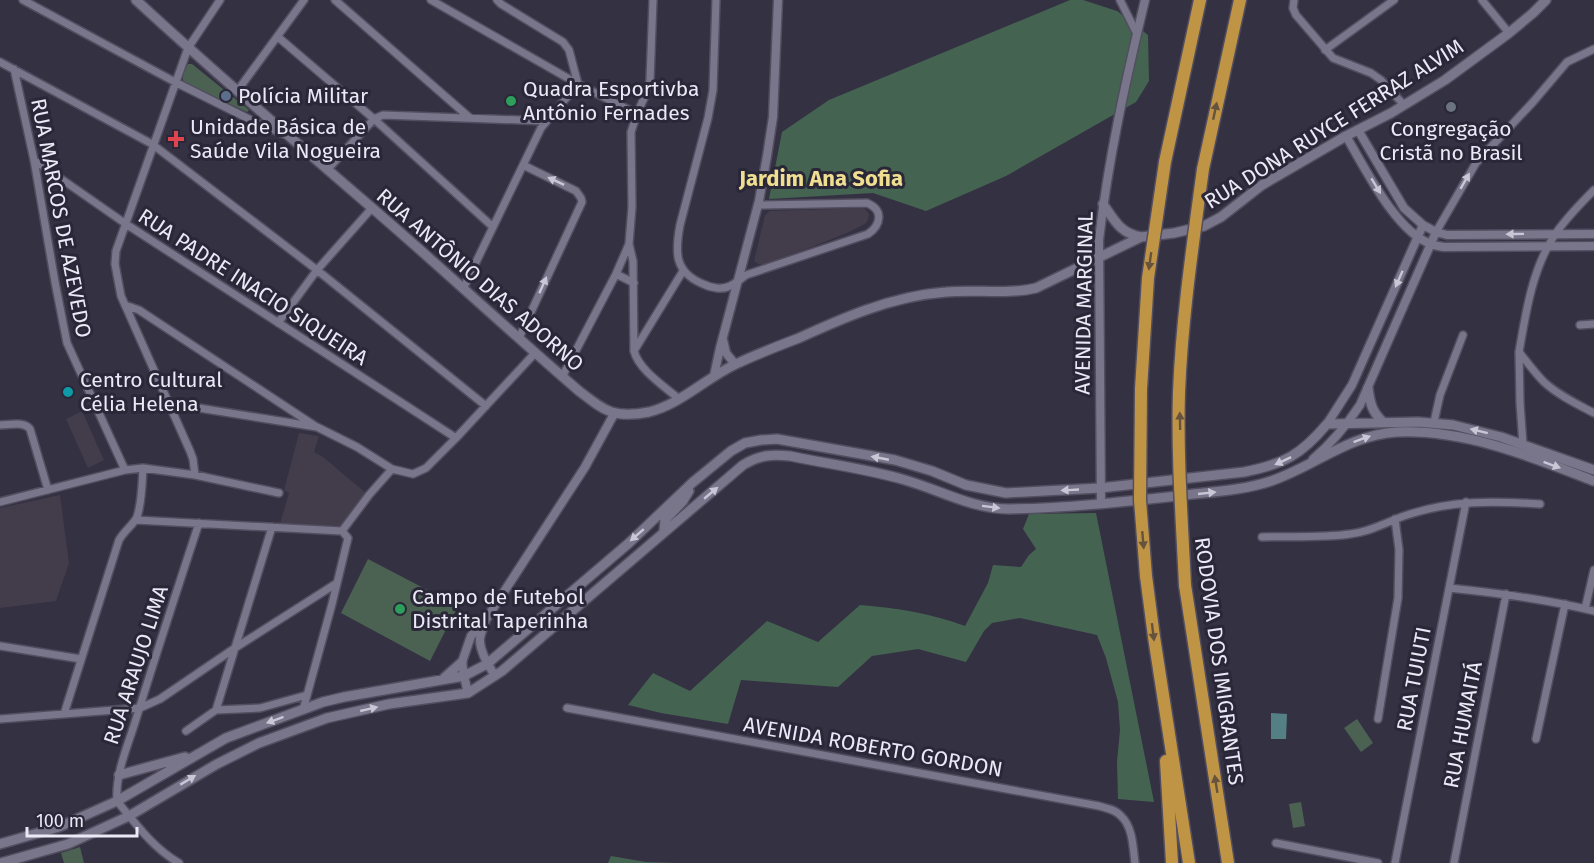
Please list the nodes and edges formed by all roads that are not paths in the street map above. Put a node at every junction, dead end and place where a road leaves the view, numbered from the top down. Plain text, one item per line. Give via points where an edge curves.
1 (23, 0) edge
2 (136, 0) edge
3 (220, 0) edge
4 (304, 0) edge
5 (335, 0) edge
6 (431, 0) edge
7 (496, 0) edge
8 (653, 0) edge
9 (716, 0) edge
10 (778, 0) edge
11 (1120, 0) edge
12 (1145, 0) edge
13 (1200, 0) edge
14 (1240, 0) edge
15 (1294, 0) edge
16 (1394, 0) edge
17 (1482, 0) edge
18 (1546, 0) edge
19 (1509, 33) junction
20 (1137, 34) junction
21 (278, 37) junction
22 (188, 48) junction
23 (1594, 49) edge
24 (1325, 50) junction
25 (0, 62) edge
26 (14, 69) junction
27 (175, 82) junction
28 (578, 84) junction
29 (238, 90) junction
30 (1403, 104) junction
31 (262, 113) junction
32 (636, 114) junction
33 (247, 118) junction
34 (374, 118) junction
35 (470, 118) junction
36 (546, 121) junction
37 (1358, 130) junction
38 (289, 136) junction
39 (1346, 136) junction
40 (152, 144) junction
41 (34, 160) junction
42 (523, 165) junction
43 (327, 170) junction
44 (1594, 190) edge
45 (1103, 204) junction
46 (758, 205) junction
47 (372, 208) junction
48 (126, 224) junction
49 (1422, 225) junction
50 (493, 227) junction
51 (1436, 232) junction
52 (1555, 234) junction
53 (1594, 234) edge
54 (1141, 237) junction
55 (1417, 237) junction
56 (629, 244) junction
57 (1431, 244) junction
58 (1548, 246) junction
59 (1594, 246) edge
60 (1100, 256) junction
61 (317, 270) junction
62 (683, 271) junction
63 (616, 274) junction
64 (738, 281) junction
65 (634, 283) junction
66 (463, 289) junction
67 (125, 305) junction
68 (278, 323) junction
69 (1594, 324) edge
70 (1580, 325) dead end
71 (1463, 335) dead end
72 (519, 338) junction
73 (723, 340) junction
74 (634, 351) junction
75 (1519, 352) junction
76 (535, 353) junction
77 (735, 364) junction
78 (714, 376) junction
79 (562, 377) junction
80 (1368, 388) junction
81 (679, 399) junction
82 (168, 403) junction
83 (486, 406) junction
84 (614, 414) junction
85 (1594, 414) edge
86 (1383, 422) junction
87 (1434, 422) junction
88 (1327, 424) junction
89 (1347, 424) junction
90 (0, 425) edge
91 (317, 427) junction
92 (456, 438) junction
93 (1523, 445) junction
94 (1309, 463) junction
95 (143, 468) junction
96 (392, 469) junction
97 (125, 470) junction
98 (1594, 470) edge
99 (195, 475) junction
100 (902, 479) junction
101 (953, 479) junction
102 (1594, 481) edge
103 (692, 483) junction
104 (1100, 488) junction
105 (48, 490) junction
106 (279, 493) dead end
107 (1010, 493) junction
108 (962, 500) junction
109 (0, 502) edge
110 (1466, 502) junction
111 (1101, 504) junction
112 (1540, 504) dead end
113 (1395, 519) junction
114 (136, 520) junction
115 (199, 523) junction
116 (272, 527) junction
117 (342, 531) junction
118 (664, 531) junction
119 (1262, 537) dead end
120 (1594, 570) edge
121 (337, 583) junction
122 (1449, 588) junction
123 (1506, 594) junction
124 (1565, 604) junction
125 (1585, 609) junction
126 (1594, 611) edge
127 (485, 621) junction
128 (0, 646) edge
129 (235, 648) junction
130 (483, 652) junction
131 (463, 658) junction
132 (81, 659) junction
133 (487, 664) junction
134 (464, 676) junction
135 (495, 676) junction
136 (443, 679) junction
137 (1161, 687) junction
138 (468, 693) junction
139 (307, 696) junction
140 (140, 708) junction
141 (567, 708) dead end
142 (216, 710) junction
143 (303, 710) junction
144 (63, 714) junction
145 (0, 719) edge
146 (1378, 719) dead end
147 (186, 731) dead end
148 (1536, 739) dead end
149 (199, 753) junction
150 (119, 775) junction
151 (117, 801) junction
152 (129, 816) junction
153 (1222, 823) junction
154 (1276, 843) dead end
155 (0, 844) edge
156 (1, 863) edge
157 (179, 863) edge
158 (1135, 863) edge
159 (1172, 863) edge
160 (1189, 863) edge
161 (1228, 863) edge
162 (1234, 863) edge
163 (1378, 863) edge
164 (1395, 863) edge
165 (1454, 863) edge

1 - 27 street
2 - 22 main road, RUA ANTÔNIO DIAS ADORNO
3 - 22 street
4 - 21 street
5 - 35 street
6 - 28 street
7 - 28 street via 563,42
8 - 32 street via 650,80
9 - 62 street via 713,90 677,242
10 - 46 street via 773,117
11 - 20 street
12 - 20 street, AVENIDA MARGINAL
13 -> 137 highway, bridge via 1165,162 1148,278 1141,389 1140,500
153 -> 14 highway, RODOVIA DOS IMIGRANTES, bridge via 1185,585 1179,392 1203,169
15 - 24 street via 1296,15
16 - 24 street
17 - 19 street
18 - 19 main road, RUA DONA RUYCE FERRAZ ALVIM
19 - 30 main road, RUA DONA RUYCE FERRAZ ALVIM
20 - 45 street, AVENIDA MARGINAL
21 - 29 street
21 - 34 street
22 - 27 street
22 - 29 main road, RUA ANTÔNIO DIAS ADORNO
51 -> 23 street via 1476,163 1567,62
24 - 30 street via 1333,58 1381,80
25 - 26 street
26 - 40 street
26 - 41 street, RUA MARCOS DE AZEVEDO
27 - 33 street
27 - 40 street
28 - 32 street
28 - 36 street
29 - 31 main road, RUA ANTÔNIO DIAS ADORNO
30 - 37 main road, RUA DONA RUYCE FERRAZ ALVIM
31 - 33 street
31 - 38 main road, RUA ANTÔNIO DIAS ADORNO
32 - 56 street via 631,132
33 - 38 street
34 - 35 street
34 - 43 street
34 - 50 street
35 - 36 street
36 - 42 street
37 - 39 main road, RUA DONA RUYCE FERRAZ ALVIM
37 - 49 street via 1404,208
38 - 43 main road, RUA ANTÔNIO DIAS ADORNO
39 - 54 main road, RUA DONA RUYCE FERRAZ ALVIM via 1262,185 1204,226
39 -> 55 street via 1392,213
40 - 48 street
40 - 61 street
41 - 48 street, RUA PADRE INACIO SIQUEIRA
41 - 97 street, RUA MARCOS DE AZEVEDO via 67,343
42 - 50 street
72 -> 42 street via 582,202 576,191
43 - 47 main road, RUA ANTÔNIO DIAS ADORNO
44 - 52 street
45 - 54 main road via 1121,229
45 - 60 street, AVENIDA MARGINAL
46 - 64 street
46 - 64 street via 867,203 875,208 879,218 868,234
47 - 61 street
47 - 66 main road, RUA ANTÔNIO DIAS ADORNO
48 - 67 street via 115,264
48 - 68 street, RUA PADRE INACIO SIQUEIRA
49 - 51 street
49 - 55 street
50 - 66 street
52 -> 51 street
51 - 57 street
52 - 53 street
52 - 58 street
54 - 60 main road, RUA DONA RUYCE FERRAZ ALVIM
55 - 57 street
55 -> 88 street via 1352,385
56 - 63 street
56 - 65 street
57 - 58 street
57 - 80 street
58 - 59 street
58 - 75 street via 1532,287
60 - 77 main road, RUA DONA RUYCE FERRAZ ALVIM via 1028,290 947,291 893,302
60 - 104 street, AVENIDA MARGINAL
61 - 68 street
61 - 83 street
62 - 64 street via 710,287 723,288
62 - 74 street
63 - 65 street
63 - 79 street
64 - 73 street
65 - 74 street
66 - 72 main road, RUA ANTÔNIO DIAS ADORNO
67 - 82 street
67 - 91 street via 139,310
68 - 92 street, RUA PADRE INACIO SIQUEIRA
69 - 70 street
71 - 87 street
72 - 76 main road, RUA ANTÔNIO DIAS ADORNO
73 - 77 street via 726,353
73 - 78 street
74 - 81 street via 642,367
75 - 85 street via 1545,383
75 - 93 street
76 - 79 main road, RUA ANTÔNIO DIAS ADORNO
76 - 83 street
77 - 78 main road, RUA DONA RUYCE FERRAZ ALVIM
78 - 81 main road, RUA DONA RUYCE FERRAZ ALVIM
79 - 84 main road, RUA ANTÔNIO DIAS ADORNO via 600,408
80 - 86 main road via 1373,412
80 - 89 street
81 - 84 main road, RUA DONA RUYCE FERRAZ ALVIM via 650,411
82 - 91 street
82 - 99 street via 190,451
83 - 92 street
84 - 127 street via 585,467
86 - 87 main road
86 - 89 main road
93 -> 87 main road
88 - 89 main road
88 -> 104 main road via 1300,452 1267,468
89 - 94 street
90 - 105 street via 28,426
91 - 96 street
92 - 96 street via 420,472
93 - 98 main road
94 -> 102 main road via 1365,437 1398,432 1433,433 1501,448
111 -> 94 main road via 1251,486
95 - 97 street
95 - 99 street
95 - 114 street
96 - 117 street
97 - 105 street
99 - 106 street
100 - 101 main road via 922,479 948,490 953,488
100 - 108 main road
118 -> 100 main road via 743,465 774,454
101 -> 103 main road via 894,460 777,439 738,447
101 - 107 main road
103 - 118 main road via 683,501 664,520
103 -> 133 main road via 629,543
104 -> 107 main road
104 - 111 street, AVENIDA MARGINAL
105 - 109 street
107 - 108 main road via 965,489 960,494
108 -> 111 main road via 1008,508
110 - 112 street
110 - 113 street
110 - 122 street, RUA TUIUTI
113 - 119 street via 1349,534
113 - 146 street via 1398,598
114 - 115 street
114 - 132 street via 119,540
115 - 116 street
115 - 140 street, RUA ARAUJO LIMA
116 - 117 street
116 - 129 street
117 - 121 street via 348,537
118 - 135 main road
120 - 125 street
121 - 129 street
121 - 139 street
122 - 123 street
122 - 164 street, RUA TUIUTI
123 - 124 street
123 - 165 street, RUA HUMAITÁ
124 - 125 street
124 - 148 street
125 - 126 street
127 - 130 street via 480,638
127 - 131 street via 471,636
128 - 132 street
129 - 140 street via 160,699
129 - 142 street
130 - 131 street via 474,651
130 - 133 street
131 - 134 street
131 - 136 main road
132 - 144 street
133 - 134 main road
133 - 135 street
134 - 136 main road
134 - 138 street
135 - 138 main road
136 - 143 main road via 344,697
137 - 159 highway
137 - 160 highway
152 -> 138 main road via 245,749 317,721 389,704
139 - 142 street via 260,708
139 - 143 street
140 - 144 street
140 - 150 street, RUA ARAUJO LIMA
141 - 158 street, AVENIDA ROBERTO GORDON via 1099,806 1122,816 1130,831
142 - 147 street
143 -> 149 main road via 226,738
144 - 145 street
149 - 150 main road
149 - 151 main road
150 - 151 street, RUA ARAUJO LIMA
151 - 152 street
151 - 155 main road via 59,827
152 - 156 main road via 68,844
152 - 157 street via 159,850
153 - 161 highway, RODOVIA DOS IMIGRANTES
153 - 162 highway
154 - 163 street

